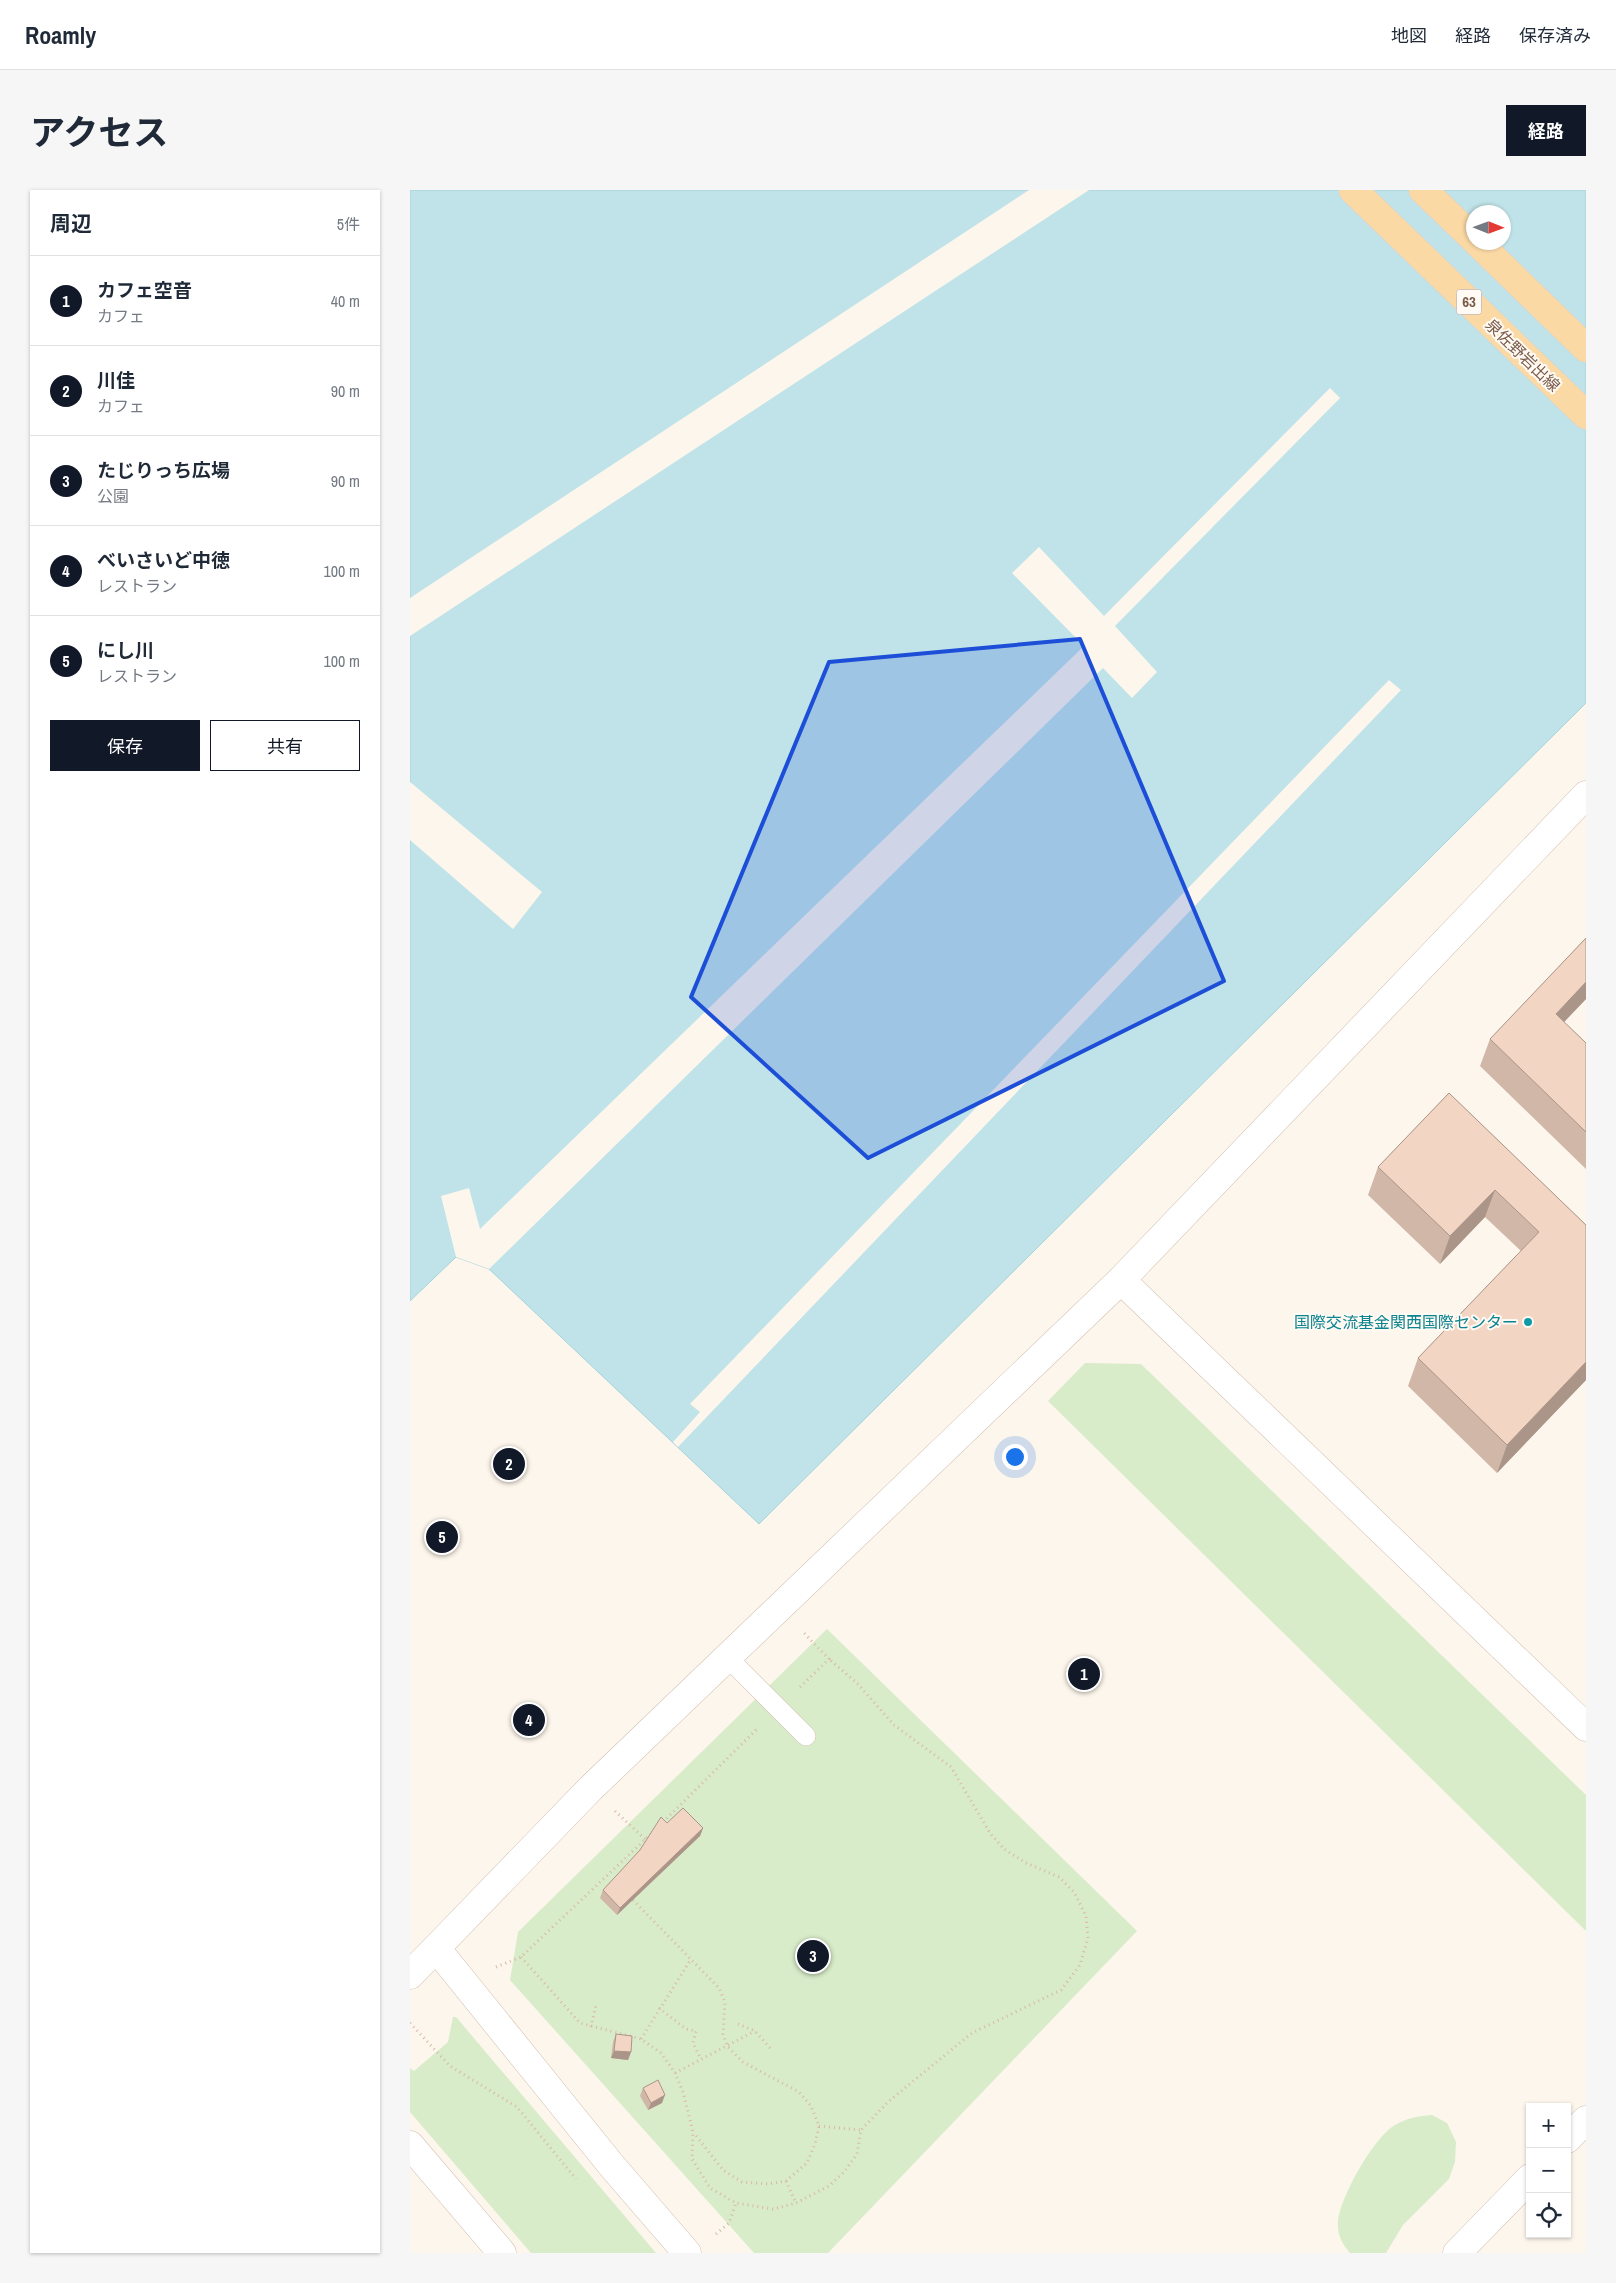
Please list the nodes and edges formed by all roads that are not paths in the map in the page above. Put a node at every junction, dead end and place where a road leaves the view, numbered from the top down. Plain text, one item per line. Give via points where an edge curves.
1 (1353, 190) edge
2 (1423, 190) edge
3 (1466, 231) edge
4 (1485, 250) edge
5 (1586, 348) edge
6 (1586, 415) edge
7 (1586, 795) edge
8 (1122, 1280) junction
9 (727, 1657) junction
10 (1586, 1727) edge
11 (806, 1736) dead end
12 (436, 1948) junction
13 (410, 1974) edge
14 (1586, 2120) edge
15 (1571, 2135) edge
16 (410, 2145) edge
17 (1526, 2182) edge
18 (502, 2253) edge
19 (686, 2253) edge
20 (1458, 2253) edge

1 - 6 main road, 泉佐野岩出線 / 63
2 - 3 main road
4 - 5 main road
7 - 8 street
8 - 9 street
8 - 10 street
9 - 11 lane
9 - 12 street via 591,1788
12 - 13 street
12 - 19 street
14 - 15 street
16 - 18 street
17 - 20 street

